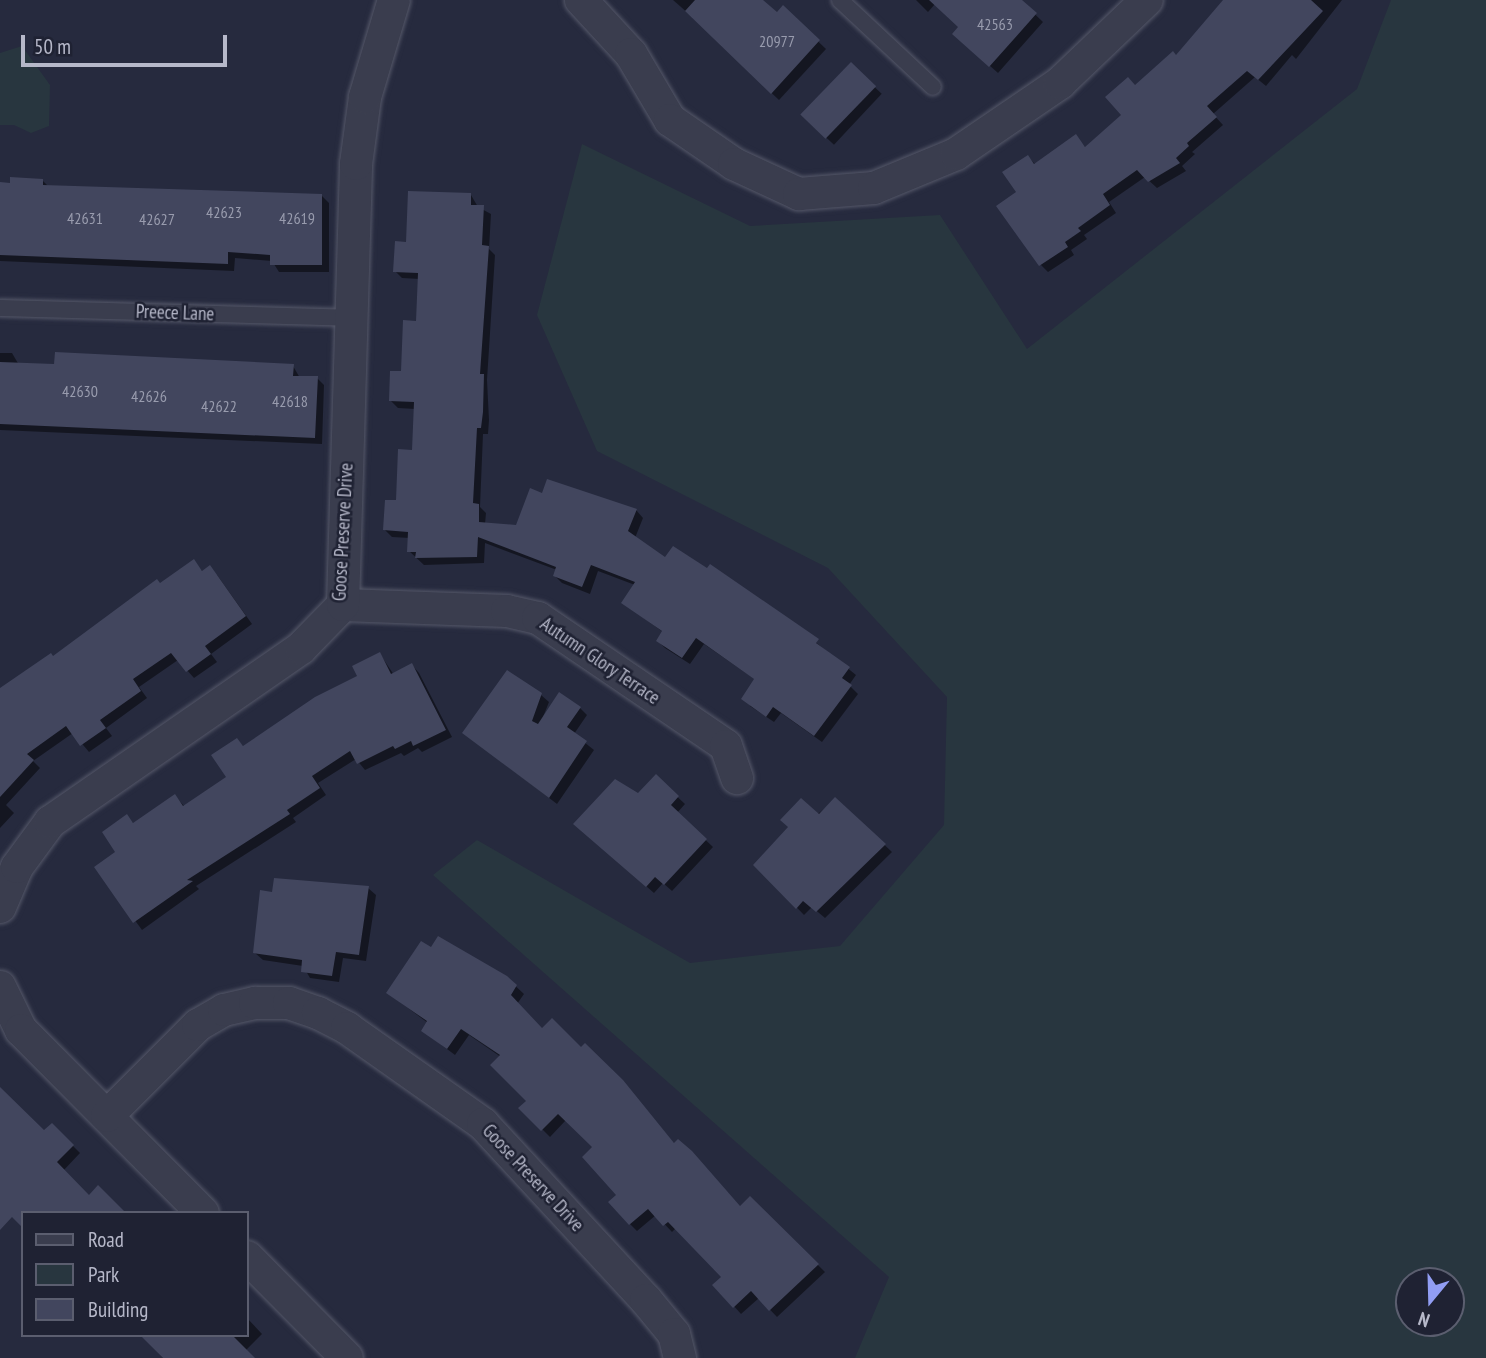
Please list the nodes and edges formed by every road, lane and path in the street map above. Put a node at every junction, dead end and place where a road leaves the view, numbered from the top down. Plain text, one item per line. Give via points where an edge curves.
1 (394, 0) edge
2 (581, 0) edge
3 (840, 0) edge
4 (1147, 0) edge
5 (933, 87) dead end
6 (0, 308) edge
7 (351, 318) junction
8 (344, 605) junction
9 (737, 778) dead end
10 (0, 907) edge
11 (0, 987) edge
12 (107, 1116) junction
13 (201, 1211) edge
14 (248, 1258) edge
15 (347, 1358) edge
16 (680, 1358) edge

1 - 7 street, Goose Preserve Drive via 361,124
2 - 4 street via 631,54 670,120 734,164 799,194 874,188 956,154 1060,83
3 - 5 lane
6 - 7 lane, Preece Lane
7 - 8 street, Goose Preserve Drive
8 - 9 street, Autumn Glory Terrace via 507,611 538,618 726,746
8 - 10 street, Goose Preserve Drive via 302,648 50,822 17,867
11 - 12 street via 21,1030
12 - 13 street
12 - 16 street, Goose Preserve Drive via 198,1024 224,1010 255,1003 289,1003 318,1013 483,1124 646,1300 674,1334
14 - 15 street

